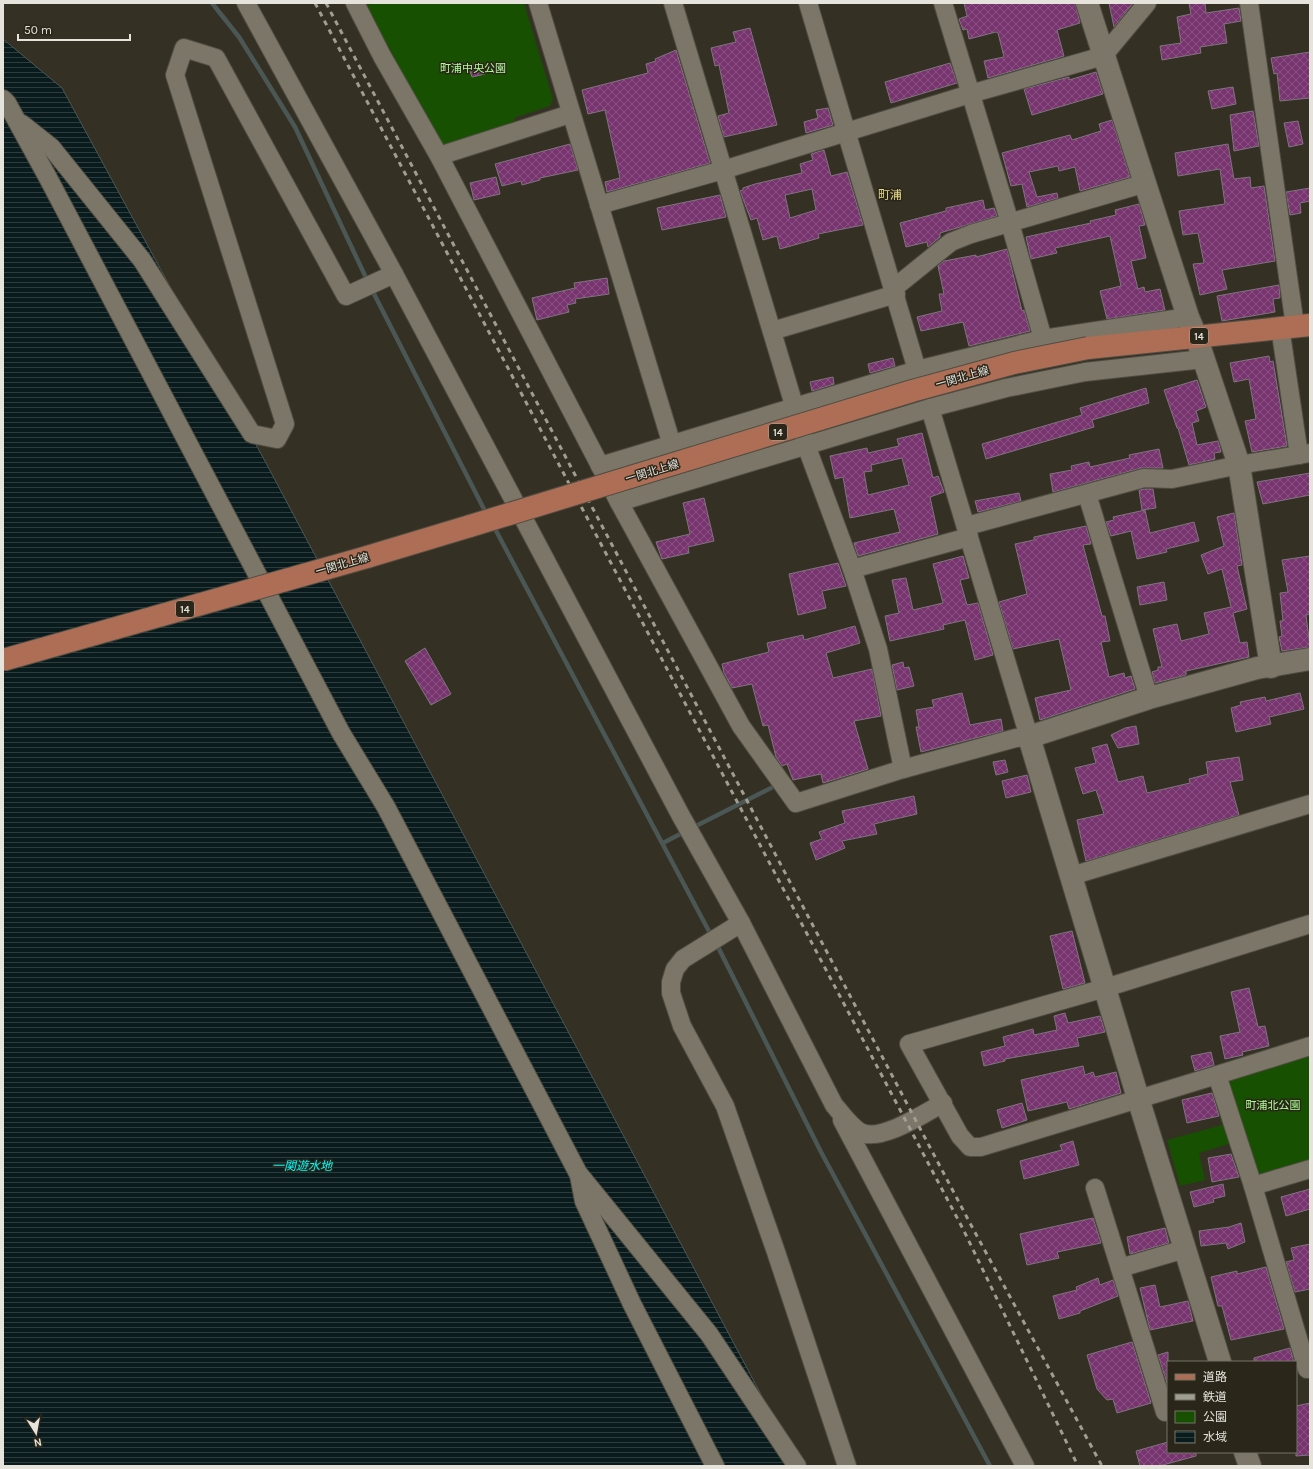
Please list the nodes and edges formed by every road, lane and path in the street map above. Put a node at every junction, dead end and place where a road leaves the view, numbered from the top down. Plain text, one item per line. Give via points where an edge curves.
1 (246, 3) edge
2 (355, 3) edge
3 (538, 3) edge
4 (673, 3) edge
5 (808, 3) edge
6 (943, 3) edge
7 (1087, 3) edge
8 (1148, 3) edge
9 (1250, 3) edge
10 (1103, 56) junction
11 (970, 94) junction
12 (3, 99) edge
13 (570, 114) junction
14 (16, 119) junction
15 (847, 132) junction
16 (439, 156) junction
17 (723, 170) junction
18 (1146, 183) junction
19 (599, 205) junction
20 (1010, 223) junction
21 (389, 277) junction
22 (895, 291) junction
23 (1192, 326) junction
24 (1295, 326) edge
25 (772, 331) junction
26 (1043, 339) junction
27 (1203, 359) junction
28 (917, 370) junction
29 (795, 408) junction
30 (930, 408) junction
31 (672, 445) junction
32 (806, 445) junction
33 (1305, 454) edge
34 (1238, 465) junction
35 (600, 466) junction
36 (1087, 494) junction
37 (618, 502) junction
38 (968, 532) junction
39 (852, 569) junction
40 (1310, 659) edge
41 (3, 660) edge
42 (1271, 667) junction
43 (1149, 698) junction
44 (1029, 737) junction
45 (902, 769) junction
46 (1310, 804) edge
47 (1071, 876) junction
48 (1310, 924) edge
49 (734, 927) junction
50 (1105, 988) junction
51 (1310, 1046) edge
52 (1217, 1075) junction
53 (1138, 1098) junction
54 (943, 1103) junction
55 (834, 1105) junction
56 (1310, 1169) edge
57 (578, 1173) junction
58 (1253, 1186) junction
59 (1095, 1188) dead end
60 (1185, 1249) junction
61 (1120, 1268) junction
62 (1220, 1361) edge
63 (1304, 1370) edge
64 (1167, 1411) edge
65 (1245, 1453) edge
66 (715, 1466) edge
67 (797, 1466) edge
68 (847, 1466) edge
69 (1025, 1466) edge
70 (1249, 1466) edge

1 - 21 street
2 - 16 street
3 - 13 street
4 - 17 street
5 - 15 street
6 - 11 street
7 - 10 street
8 - 10 street
9 - 24 street
10 - 11 street
10 - 18 street
11 - 15 street
11 - 20 street
12 - 14 street
13 - 16 street
13 - 19 street
14 - 21 street via 51,147 142,260 252,434 277,439 285,424 175,75 184,48 216,58 346,296
14 - 57 street via 341,734 386,807
15 - 17 street
15 - 22 street
16 - 35 street
17 - 19 street
17 - 25 street
18 - 20 street
18 - 23 street
19 - 31 street
20 - 22 street via 951,242
20 - 26 street
21 - 49 street via 697,845
22 - 25 street
22 - 28 street
23 - 24 main road, 一関北上線 / 14
23 - 26 street
23 - 27 street
23 - 41 main road, 一関北上線 / 14, bridge via 1014,363 912,391 367,557
24 - 33 street
25 - 29 street
26 - 28 street
27 - 30 street via 1085,372 1006,388
27 - 34 street
28 - 29 street
29 - 31 street
29 - 32 street
30 - 32 street
30 - 38 street
31 - 35 street
32 - 37 street
32 - 39 street
33 - 34 street
34 - 36 street via 1172,479 1144,478
34 - 42 street
35 - 37 street
36 - 38 street
36 - 43 street
37 - 45 street via 741,726 796,803
38 - 39 street
38 - 44 street
39 - 45 street via 878,649
40 - 42 street
42 - 43 street via 1257,668
43 - 44 street
44 - 45 street via 1016,738
44 - 47 street
46 - 47 street
47 - 50 street
48 - 50 street
49 - 55 street
49 - 68 street via 683,959 675,969 671,993 682,1026 725,1106
50 - 53 street
50 - 54 street via 909,1044
51 - 52 street
52 - 53 street
52 - 58 street
53 - 54 street via 981,1147 970,1147 960,1136
53 - 60 street
54 - 55 street via 894,1130 875,1133 861,1132
55 - 69 street
56 - 58 street
57 - 66 street via 584,1201
57 - 67 street via 709,1334
58 - 63 street
59 - 61 street
60 - 61 street
60 - 62 street
61 - 64 street via 1165,1412
65 - 70 street

